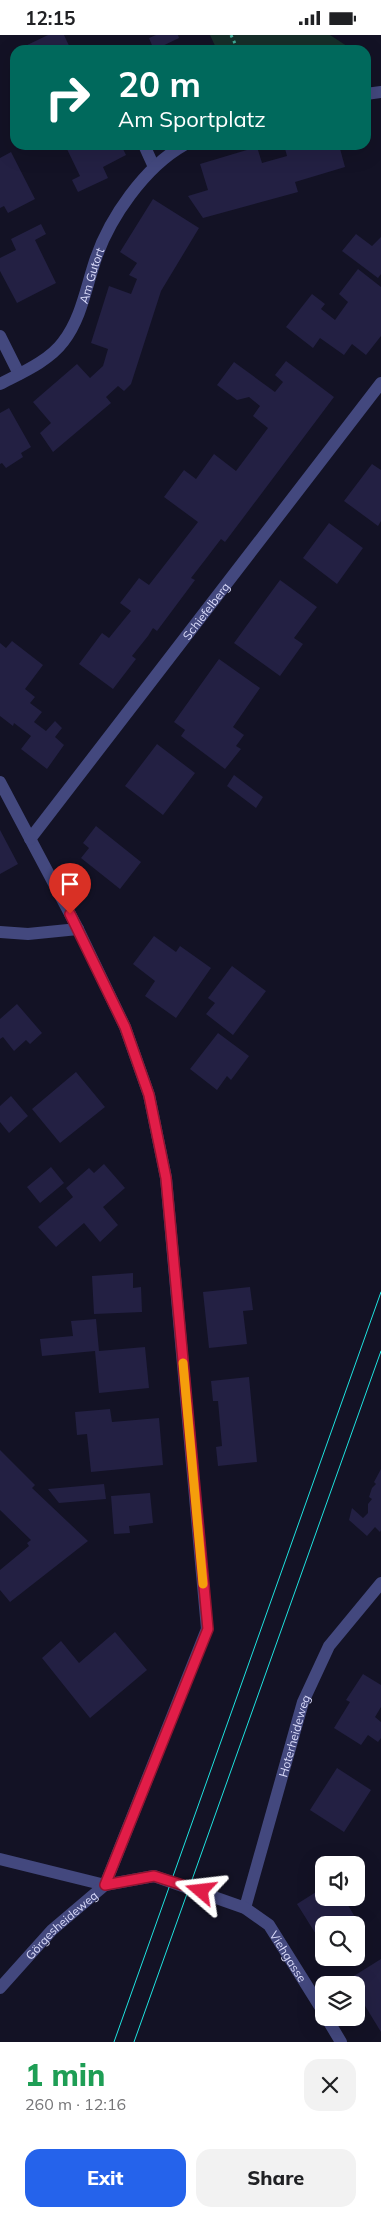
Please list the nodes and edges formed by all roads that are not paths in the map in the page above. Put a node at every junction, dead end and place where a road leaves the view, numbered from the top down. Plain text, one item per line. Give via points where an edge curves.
1 (146, 150) edge
2 (176, 150) edge
3 (154, 167) junction
4 (0, 336) edge
5 (19, 374) junction
6 (381, 383) edge
7 (0, 384) edge
8 (0, 783) edge
9 (30, 839) junction
10 (78, 929) junction
11 (0, 932) edge
12 (381, 1583) edge
13 (0, 1859) edge
14 (105, 1885) junction
15 (245, 1907) junction
16 (0, 1988) edge
17 (315, 1999) edge
18 (332, 2026) edge
19 (342, 2042) edge

1 - 3 street
2 - 3 street, Am Gutort
3 - 5 street, Am Gutort via 110,225 78,315 63,343 45,359
4 - 5 street
5 - 7 street, Am Gutort
6 - 9 street, Schiefelberg
8 - 9 street
9 - 10 street
10 - 11 street via 28,934
10 - 14 street via 128,1036 149,1095 166,1178 208,1629
12 - 15 street, Hoterheideweg via 330,1646 303,1701
13 - 14 street
14 - 15 street, Görgesheideweg via 154,1876
14 - 16 street, Görgesheideweg via 52,1931
15 - 17 street, Viehgasse via 269,1925
18 - 19 street

